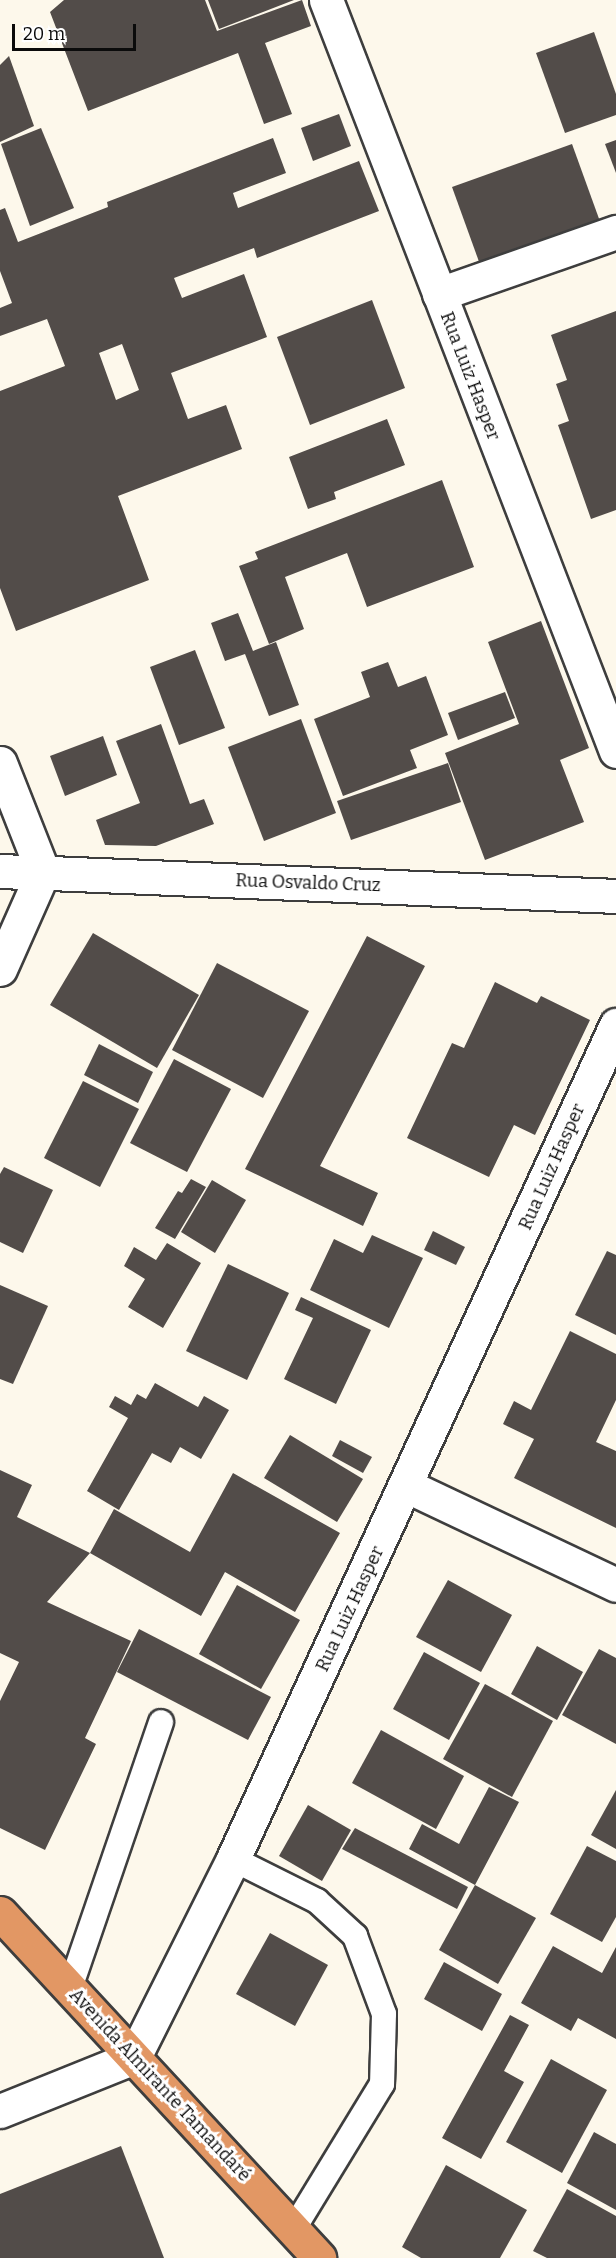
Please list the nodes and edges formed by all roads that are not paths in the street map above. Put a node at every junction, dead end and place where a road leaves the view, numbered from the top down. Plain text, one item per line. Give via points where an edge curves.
1 (326, 0) edge
2 (616, 232) edge
3 (439, 294) junction
4 (616, 751) edge
5 (0, 763) edge
6 (0, 871) edge
7 (43, 872) junction
8 (616, 896) edge
9 (0, 969) edge
10 (616, 1025) edge
11 (407, 1486) junction
12 (616, 1585) edge
13 (161, 1722) dead end
14 (233, 1859) junction
15 (0, 1913) edge
16 (70, 1988) junction
17 (134, 2057) junction
18 (0, 2111) edge
19 (293, 2229) junction
20 (319, 2258) edge

1 - 3 street, Rua Luiz Hasper
2 - 3 street
3 - 4 street, Rua Luiz Hasper
5 - 7 street
6 - 7 street, Rua Osvaldo Cruz
7 - 8 street, Rua Osvaldo Cruz
7 - 9 street
10 - 11 street, Rua Luiz Hasper
11 - 12 street
11 - 14 street, Rua Luiz Hasper
13 - 16 lane
14 - 17 street, Rua Luiz Hasper
14 - 19 lane via 317,1901 355,1936 384,2014 382,2084
15 - 16 highway, Avenida Almirante Tamandaré
16 - 17 highway, Avenida Almirante Tamandaré
17 - 18 street
17 - 19 highway, Avenida Almirante Tamandaré
19 - 20 highway, Avenida Almirante Tamandaré

